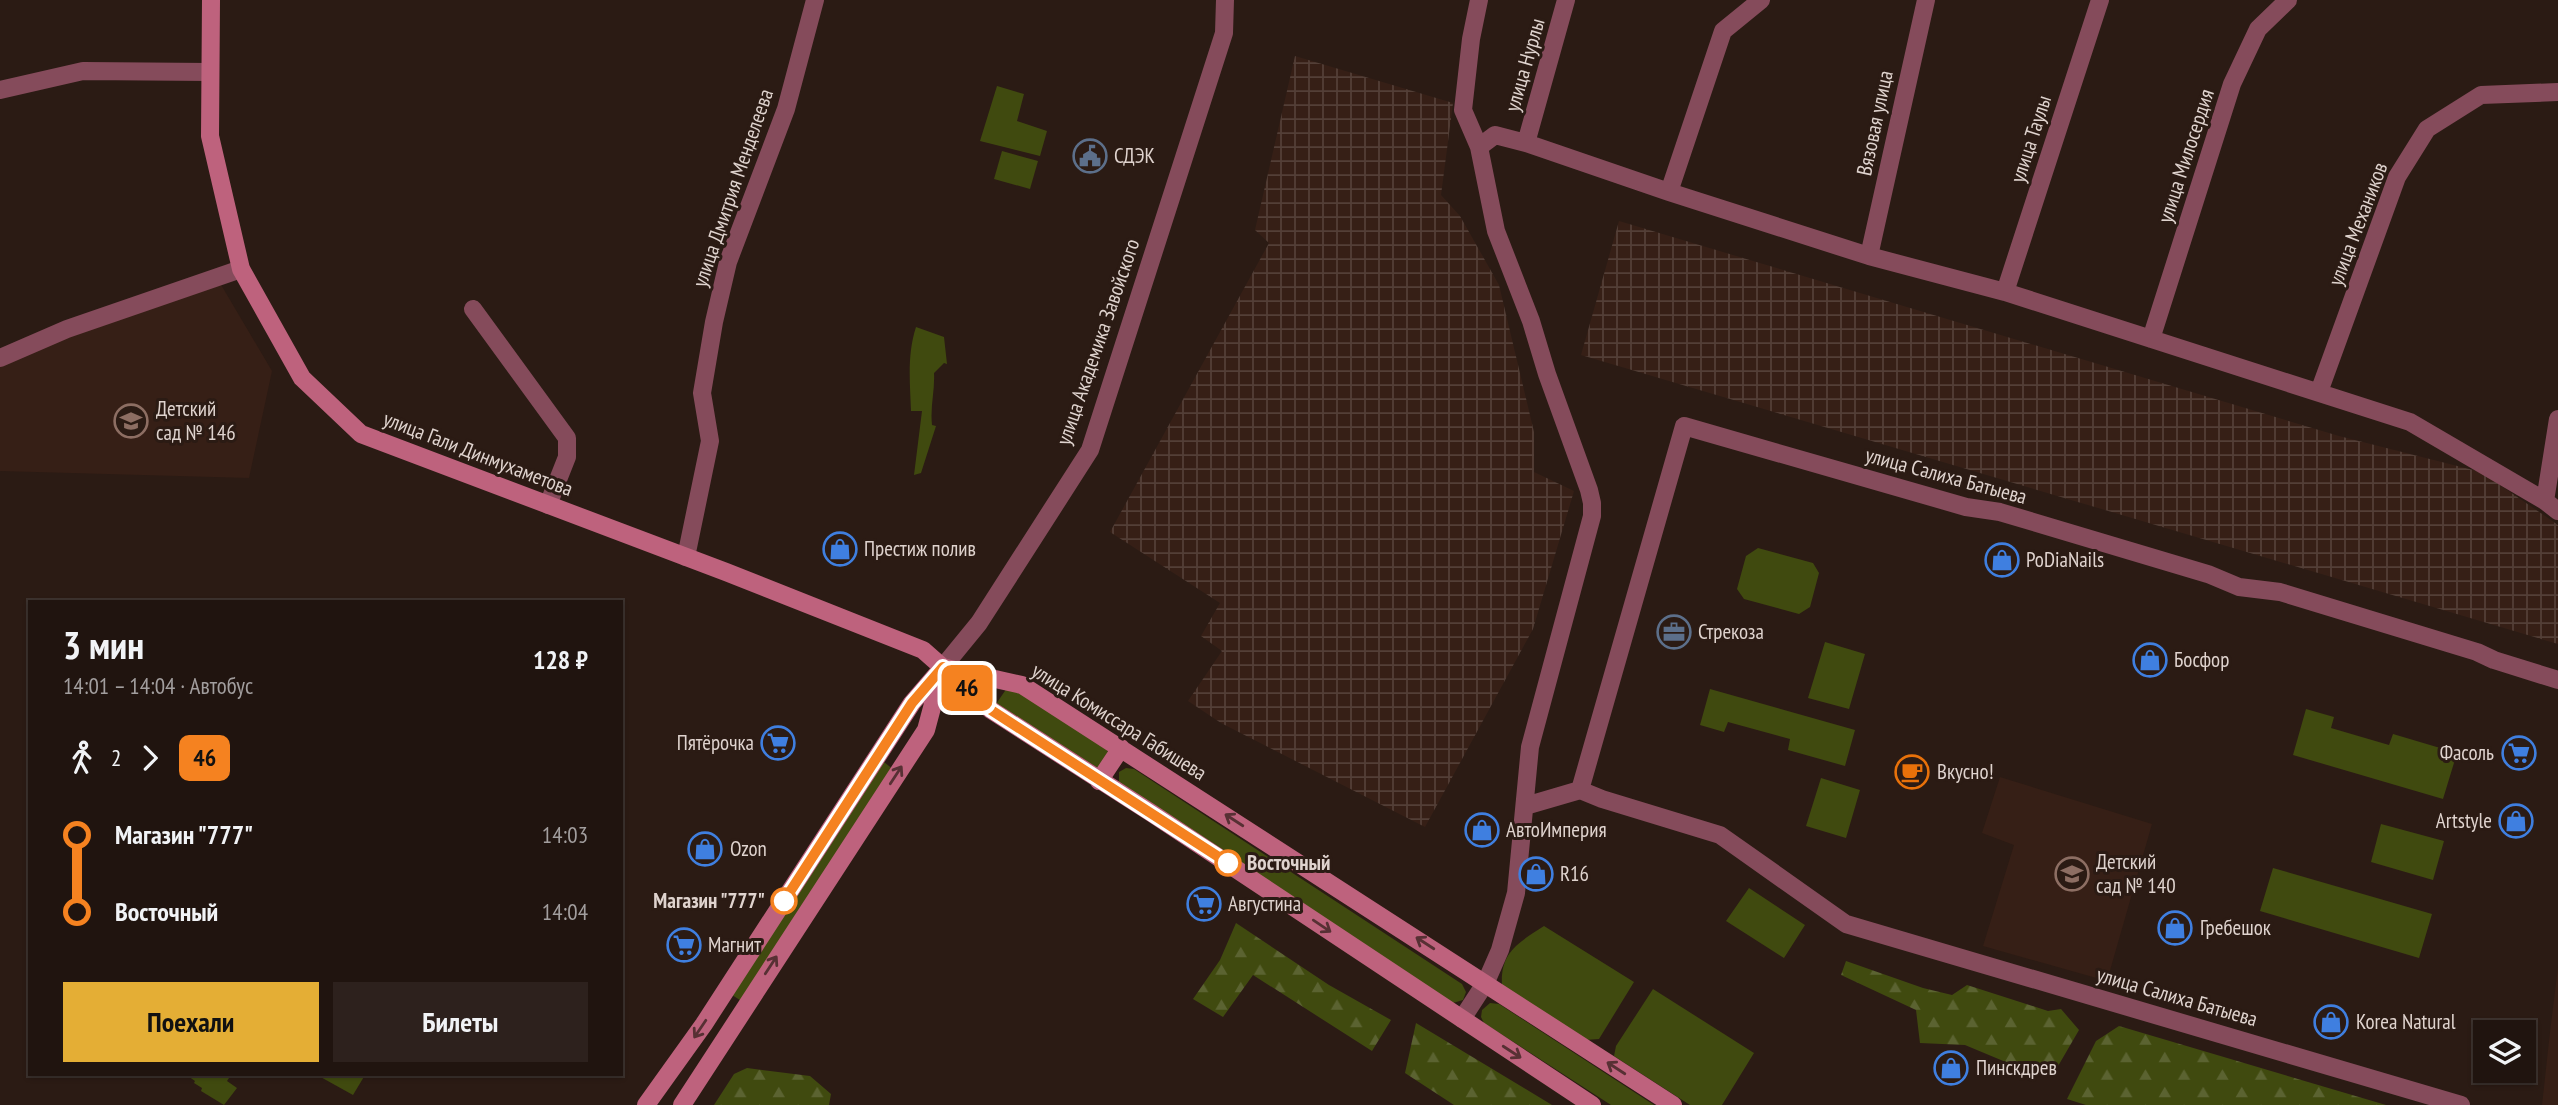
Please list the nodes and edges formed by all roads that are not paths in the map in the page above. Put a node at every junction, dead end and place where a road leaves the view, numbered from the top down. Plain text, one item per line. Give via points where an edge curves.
1 (211, 0) edge
2 (816, 0) edge
3 (1225, 0) edge
4 (1479, 0) edge
5 (1566, 0) edge
6 (1761, 0) edge
7 (1926, 0) edge
8 (2100, 0) edge
9 (2288, 0) edge
10 (210, 72) junction
11 (0, 90) edge
12 (2558, 92) edge
13 (1527, 143) junction
14 (1479, 147) junction
15 (1669, 192) junction
16 (1869, 256) junction
17 (241, 269) junction
18 (2006, 292) junction
19 (473, 309) dead end
20 (2151, 339) junction
21 (0, 358) edge
22 (2319, 392) junction
23 (2558, 419) edge
24 (548, 505) junction
25 (2552, 506) edge
26 (686, 557) junction
27 (943, 667) junction
28 (2558, 680) edge
29 (1121, 748) junction
30 (1099, 781) junction
31 (1580, 790) junction
32 (1525, 806) junction
33 (1486, 982) junction
34 (719, 1000) junction
35 (740, 1012) junction
36 (1462, 1019) junction
37 (646, 1105) edge
38 (682, 1105) edge
39 (1592, 1105) edge
40 (1673, 1105) edge
41 (2461, 1105) edge

1 - 10 street, улица Гали Динмухаметова
2 - 26 street, улица Дмитрия Менделеева via 786,108 719,298 702,393 710,441
3 - 27 street, улица Академика Завойского via 1224,33 1090,450 979,623
4 - 14 street via 1463,110
5 - 13 street, улица Нурлы
6 - 15 street via 1723,31
7 - 16 street, Вязовая улица
8 - 18 street, улица Таулы
9 - 20 street, улица Милосердия via 2258,29 2232,84
10 - 11 street via 83,71
10 - 17 street, улица Гали Динмухаметова via 210,136
12 - 22 street, улица Механиков via 2480,95 2427,129 2397,177
13 - 14 street via 1495,135
13 - 15 street
14 - 32 street via 1496,231 1592,503 1530,747
15 - 16 street
16 - 18 street
17 - 21 street via 67,329
17 - 24 street, улица Гали Динмухаметова via 302,379 361,434
18 - 20 street
19 - 24 street via 567,438 567,457
20 - 22 street
22 - 25 street via 2410,422
23 - 25 street
24 - 26 street, улица Гали Динмухаметова
26 - 27 street, улица Гали Динмухаметова via 923,650
27 - 29 street, улица Комиссара Габишева via 1022,685
27 - 30 street via 991,710
27 - 34 street, улица Академика Завойского via 912,703
35 -> 27 street, улица Академика Завойского via 926,730
28 - 31 street, улица Салиха Батыева via 2280,592 2239,587 2000,512 1966,508 1684,426
29 - 30 street
33 -> 29 street, улица Комиссара Габишева
30 -> 36 street
31 - 32 street
31 - 41 street, улица Салиха Батыева via 1720,835 1846,924
32 - 33 street via 1516,893
33 - 36 street
40 -> 33 street, улица Комиссара Габишева
34 - 35 street
34 -> 37 street, улица Академика Завойского
35 - 38 street, улица Академика Завойского
36 -> 39 street

